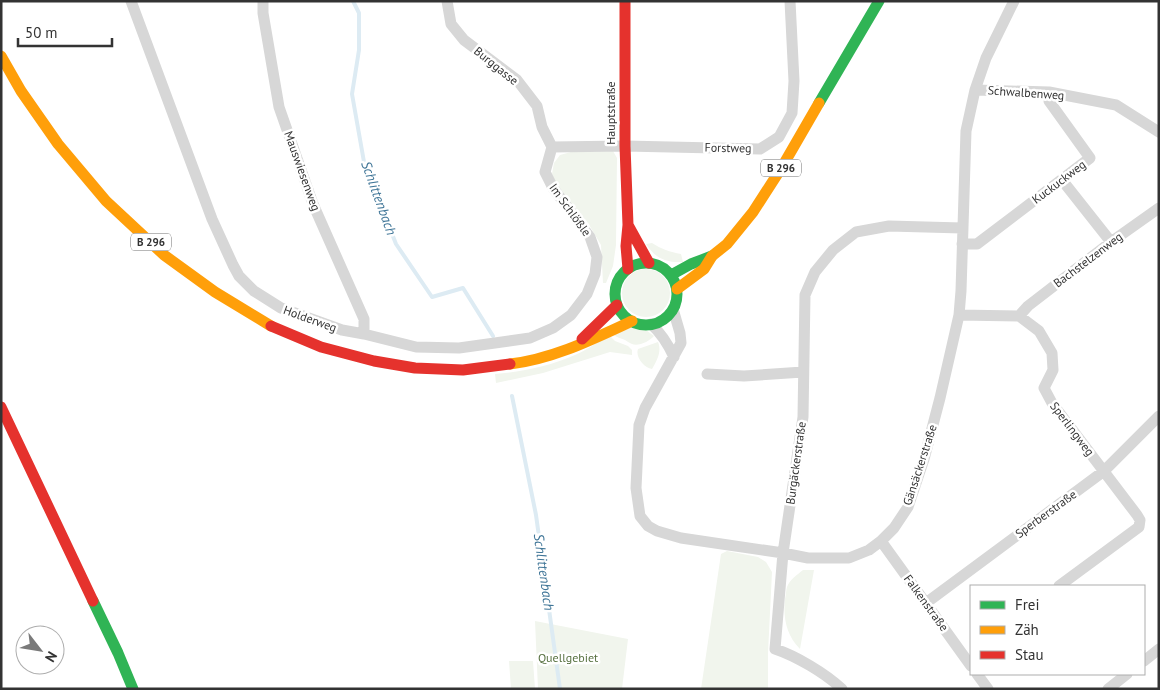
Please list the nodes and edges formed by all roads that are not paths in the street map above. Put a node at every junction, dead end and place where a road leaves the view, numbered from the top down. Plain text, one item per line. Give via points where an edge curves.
1 (131, 1) edge
2 (263, 1) edge
3 (447, 1) edge
4 (625, 1) edge
5 (790, 1) edge
6 (879, 1) edge
7 (1014, 1) edge
8 (1, 56) edge
9 (975, 90) junction
10 (1050, 92) junction
11 (1159, 132) edge
12 (625, 146) junction
13 (552, 147) junction
14 (1062, 180) junction
15 (1159, 208) edge
16 (628, 225) junction
17 (962, 228) junction
18 (1111, 242) junction
19 (962, 244) junction
20 (712, 256) junction
21 (649, 263) junction
22 (628, 269) junction
23 (595, 274) joint
24 (671, 275) junction
25 (677, 289) junction
26 (617, 305) junction
27 (673, 309) junction
28 (959, 315) junction
29 (1019, 316) junction
30 (632, 321) junction
31 (651, 324) junction
32 (364, 334) junction
33 (573, 348) junction
34 (674, 357) junction
35 (803, 372) junction
36 (706, 374) dead end
37 (1, 407) edge
38 (1159, 416) edge
39 (1104, 471) junction
40 (881, 541) junction
41 (783, 553) junction
42 (1059, 585) edge
43 (926, 603) junction
44 (1159, 649) edge
45 (969, 658) edge
46 (1145, 660) edge
47 (978, 675) edge
48 (1126, 675) edge
49 (133, 689) edge
50 (842, 689) edge
51 (988, 689) edge
52 (1108, 689) edge

1 - 32 street, Holderweg via 212,219 239,276 254,291 280,308 342,330
2 - 32 street, Mauswiesenweg via 279,107 313,204 364,319
3 - 13 street, Burggasse via 451,24 464,40 517,80 537,106 542,127
4 - 12 main road, Hauptstraße
5 - 12 street, Forstweg via 794,81 792,112 779,138 760,149
6 - 20 main road, B 296 via 763,197 727,244
7 - 9 street, Gänsäckerstraße via 986,58
8 - 33 main road, B 296 via 58,144 106,201 164,255 270,326 321,347 415,368 463,370 522,363
9 - 10 street, Schwalbenweg
9 - 17 street, Gänsäckerstraße via 966,131
10 - 11 street, Schwalbenweg via 1116,105
10 - 14 street, Kuckuckweg via 1049,101 1090,158
12 - 13 street
12 - 16 main road, Hauptstraße
13 - 23 street, Im Schlößle via 545,172 553,188 590,237 597,257
14 - 18 street
14 - 19 street, Kuckuckweg via 977,244
15 - 18 street, Bachstelzenweg
16 - 21 main road, Hauptstraße
16 - 22 main road, Hauptstraße
17 - 19 street, Gänsäckerstraße
17 - 35 street, Burgäckerstraße via 888,226 856,232 833,250 815,272 805,295
18 - 29 street, Bachstelzenweg
19 - 28 street, Gänsäckerstraße
20 - 24 main road, B 296 via 688,264
20 - 25 main road, B 296 via 704,269
21 - 22 main road
21 - 24 main road
22 - 26 main road via 616,285
23 - 32 street, Holderweg via 587,294 571,314 553,328 530,338 459,348 416,347
24 - 25 main road
25 - 27 main road
26 - 30 main road
26 - 33 main road, B 296
27 - 31 main road via 660,322
27 - 34 street, Gänsäckerstraße via 681,343
28 - 29 street
28 - 40 street, Gänsäckerstraße via 924,459 908,507
29 - 39 street, Sperlingweg via 1039,332 1052,353 1052,370 1044,388 1052,403
30 - 31 main road
30 - 33 main road, B 296
31 - 34 street via 664,338
34 - 41 street, Gänsäckerstraße via 639,425 636,488 640,516 657,531 681,538
35 - 36 street via 744,376
35 - 41 street, Burgäckerstraße via 803,417
37 - 49 main road
38 - 39 street, Sperberstraße
39 - 42 street, Sperlingweg via 1137,515 1139,526
39 - 43 street, Sperberstraße
40 - 41 street, Gänsäckerstraße via 849,558 808,558
40 - 43 street, Falkenstraße
41 - 50 street, Burgäckerstraße via 775,649 833,680
43 - 45 street, Falkenstraße
44 - 46 street
47 - 51 street
48 - 52 street

